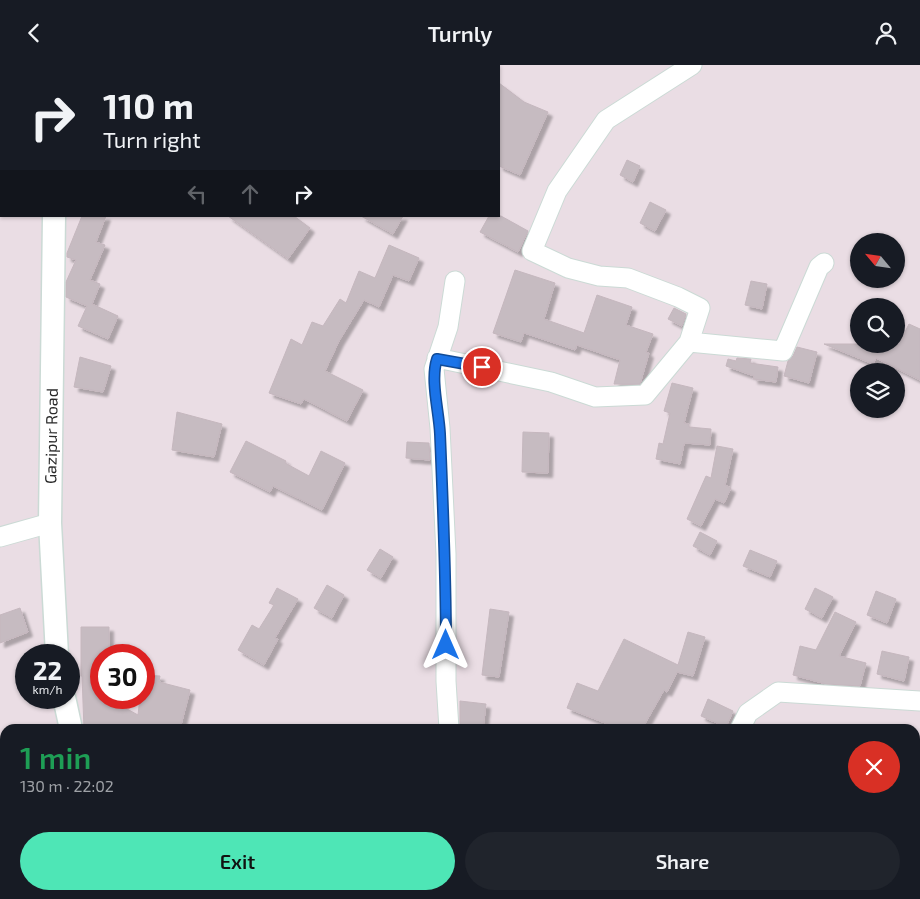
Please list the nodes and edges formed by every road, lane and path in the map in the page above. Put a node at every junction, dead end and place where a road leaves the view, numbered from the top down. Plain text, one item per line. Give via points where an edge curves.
1 (692, 65) edge
2 (54, 217) edge
3 (824, 263) dead end
4 (455, 281) dead end
5 (689, 342) junction
6 (437, 359) junction
7 (50, 523) junction
8 (0, 537) edge
9 (56, 644) edge
10 (920, 701) edge
11 (67, 709) edge
12 (70, 724) edge
13 (449, 724) edge
14 (742, 724) edge

1 - 5 street via 606,120 557,191 532,251 568,268 599,276 628,278 700,308
2 - 7 street, Gazipur Road
3 - 5 street via 819,267 783,351
4 - 6 street via 448,327
5 - 6 street via 645,395 595,397 551,382
6 - 13 street via 434,369 446,554
7 - 8 street
7 - 9 street, Gazipur Road
10 - 14 street via 778,692 748,713
11 - 12 street

